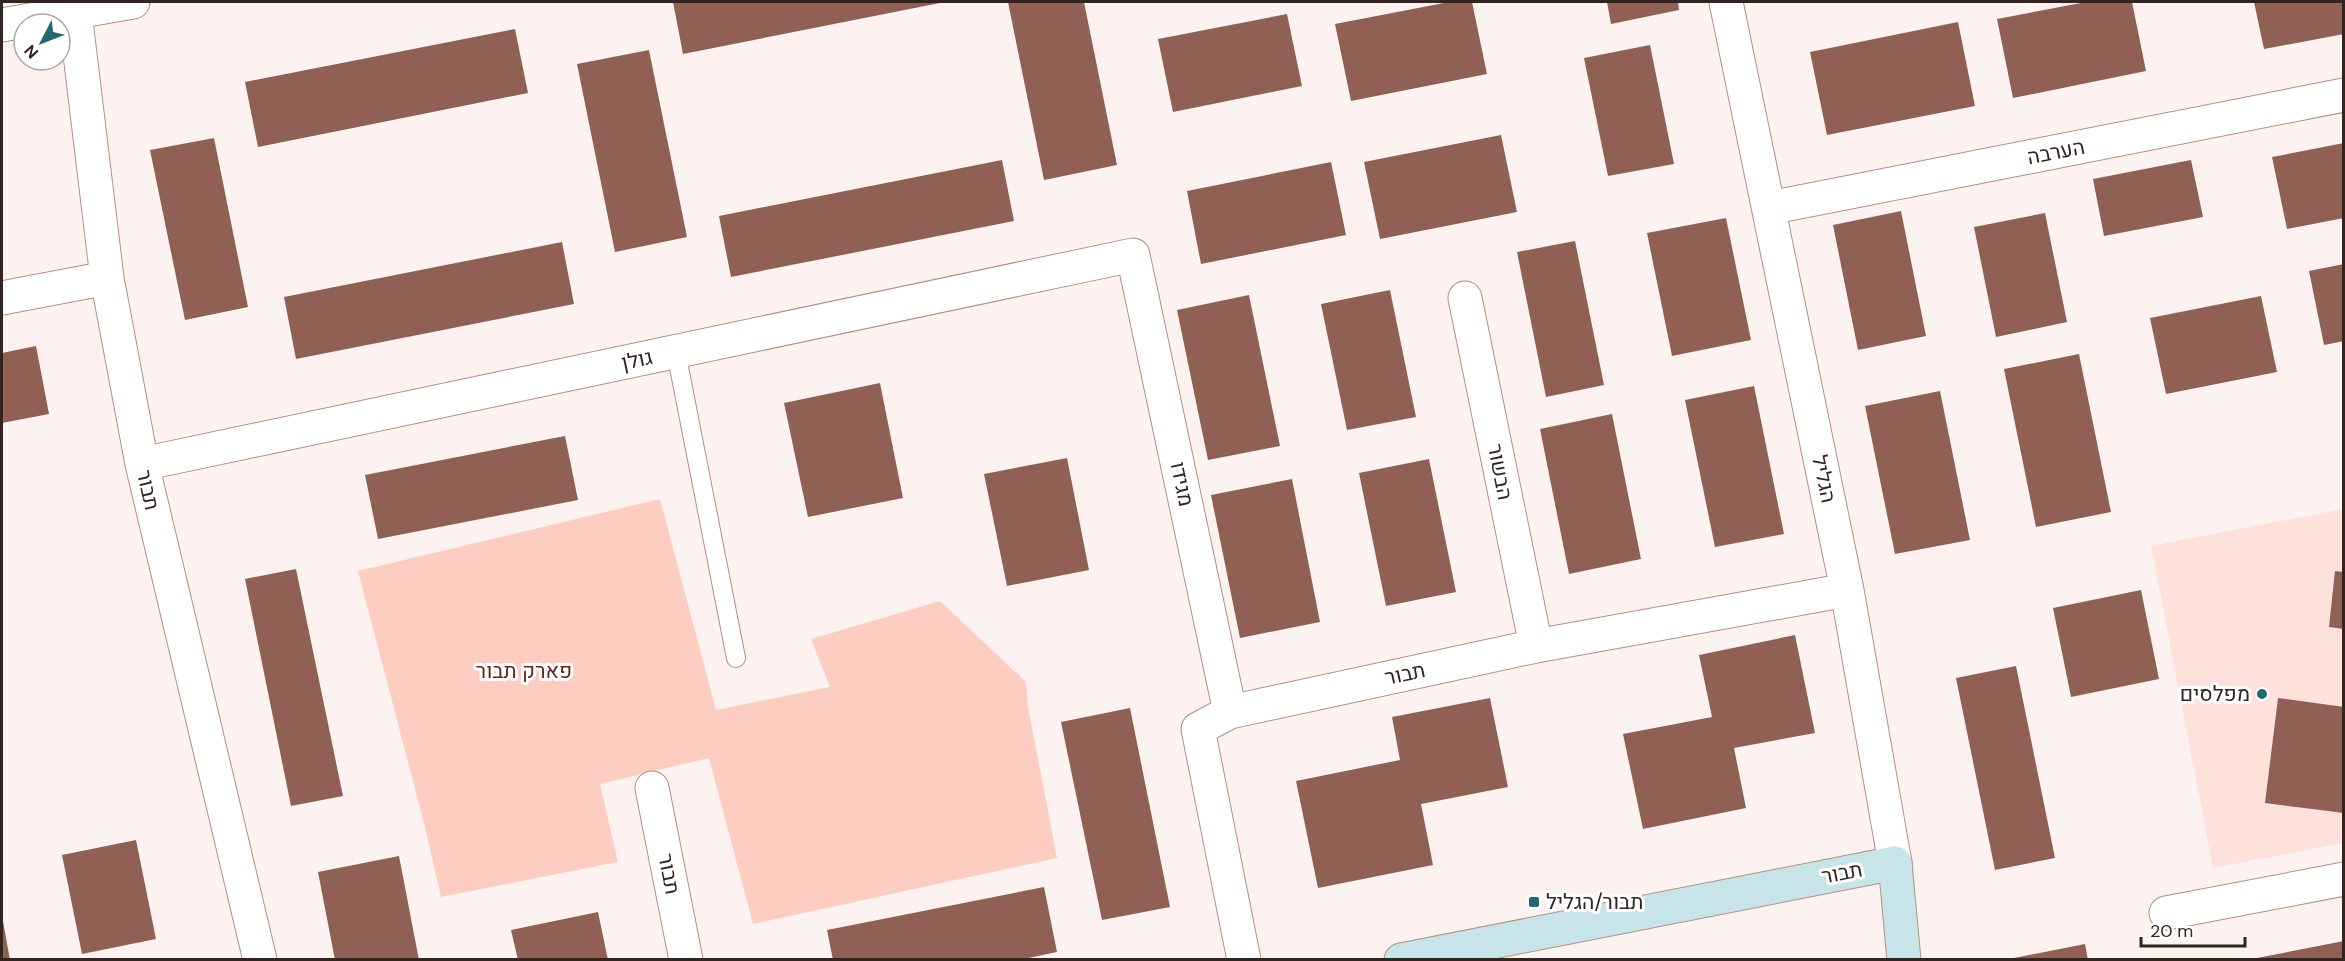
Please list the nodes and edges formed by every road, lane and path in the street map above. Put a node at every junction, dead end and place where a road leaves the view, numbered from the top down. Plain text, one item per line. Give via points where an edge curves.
1 (133, 2) edge
2 (1726, 2) edge
3 (75, 13) junction
4 (2, 25) edge
5 (2343, 95) edge
6 (1769, 208) junction
7 (1133, 255) joint
8 (107, 278) junction
9 (2, 298) edge
10 (1465, 298) dead end
11 (676, 352) junction
12 (142, 464) junction
13 (1847, 590) junction
14 (1536, 646) junction
15 (736, 658) dead end
16 (1230, 712) junction
17 (652, 788) dead end
18 (1895, 863) junction
19 (2343, 879) edge
20 (2166, 913) dead end
21 (1412, 958) edge
22 (260, 960) edge
23 (686, 960) edge
24 (1244, 960) edge
25 (1904, 960) edge

1 - 3 street
2 - 6 street, הגליל
3 - 4 street
3 - 8 street, תבור
5 - 6 street, הערבה
6 - 13 street, הגליל
7 - 11 street, גולן
7 - 16 street, מגידו
8 - 9 street
8 - 12 street, תבור
10 - 14 street, הבשור
11 - 12 street, גולן
11 - 15 lane
12 - 22 street, תבור
13 - 14 street, תבור
13 - 18 street, הגליל
14 - 16 street, תבור
16 - 24 street, תבור via 1198,729
17 - 23 street, תבור
18 - 21 street, תבור
18 - 25 street, הגליל
19 - 20 street

